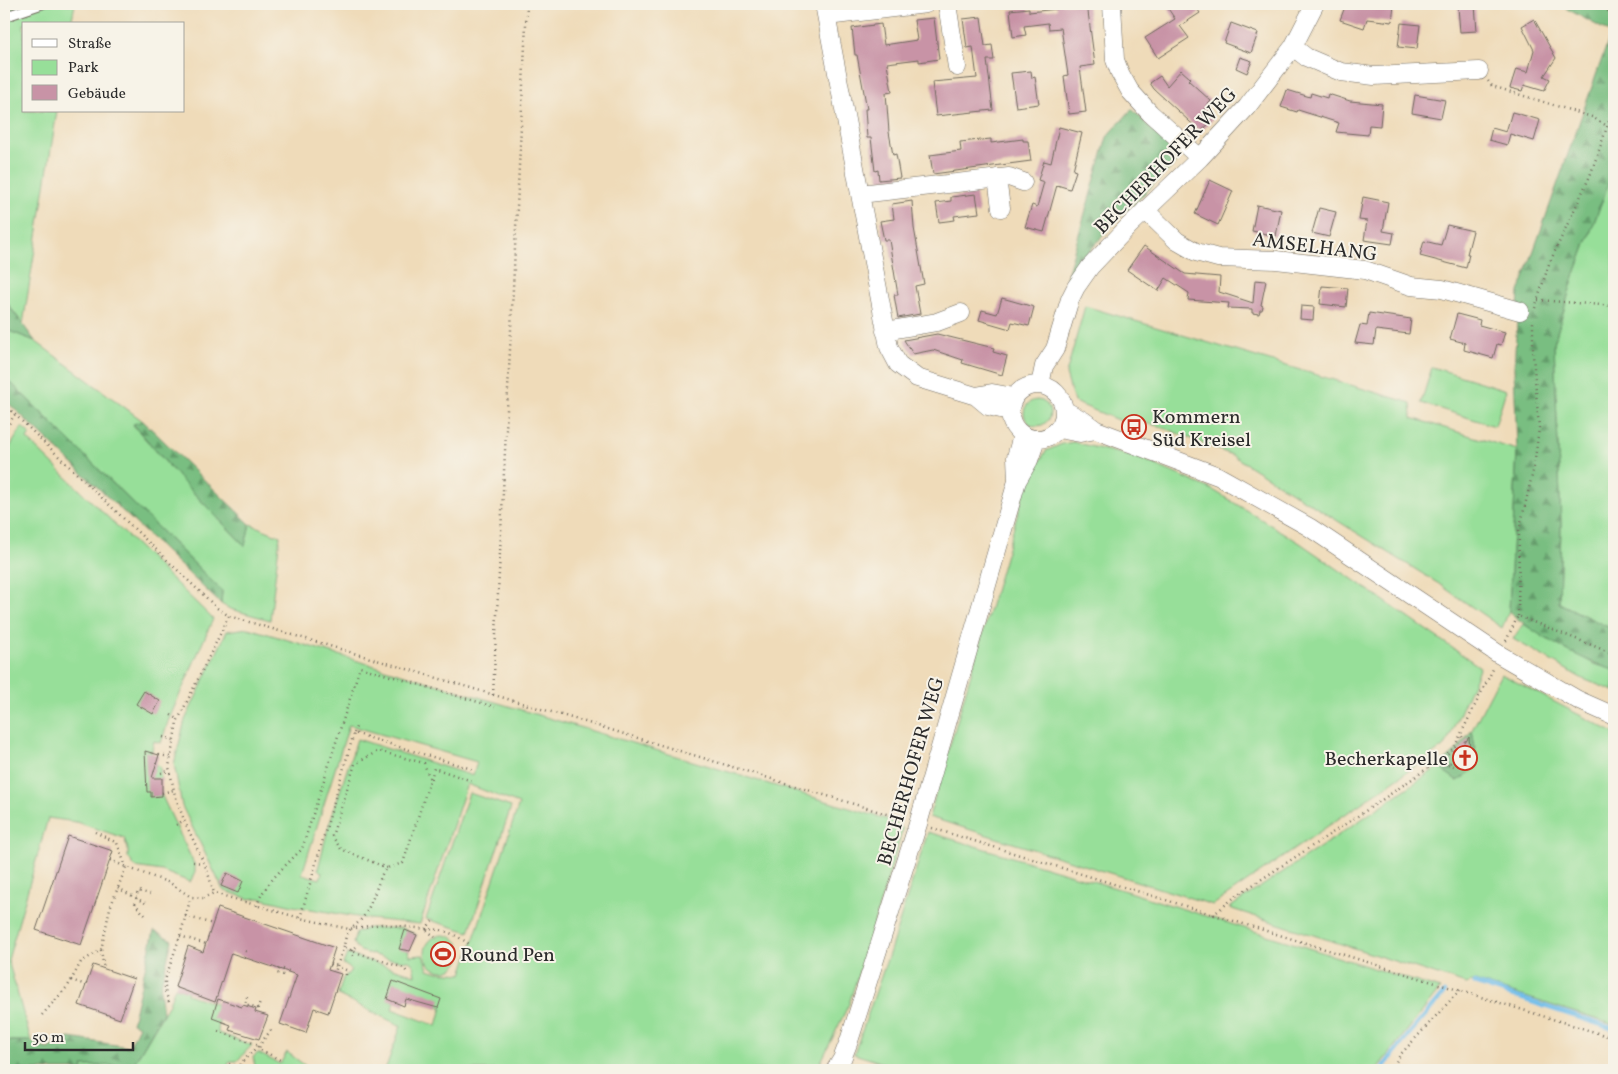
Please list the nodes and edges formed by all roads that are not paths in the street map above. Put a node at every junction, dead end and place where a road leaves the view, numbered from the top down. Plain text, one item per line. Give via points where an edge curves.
1 (42, 4) edge
2 (926, 4) edge
3 (947, 4) edge
4 (1112, 4) edge
5 (1315, 4) edge
6 (826, 10) edge
7 (4, 17) edge
8 (1293, 47) junction
9 (957, 67) dead end
10 (1479, 71) road end
11 (1200, 158) junction
12 (997, 178) junction
13 (1023, 182) dead end
14 (860, 194) junction
15 (1001, 208) dead end
16 (1146, 210) junction
17 (1520, 311) dead end
18 (961, 312) dead end
19 (885, 331) junction
20 (1046, 388) junction
21 (1012, 404) junction
22 (1064, 410) junction
23 (1058, 429) junction
24 (1096, 430) junction
25 (1029, 438) junction
26 (1614, 716) edge
27 (835, 1070) edge

1 - 7 lane
2 - 6 street
3 - 9 street
4 - 11 street via 1115,60 1130,91
5 - 8 street, BECHERHOFER WEG
6 - 14 street
8 - 10 street via 1306,57 1341,72 1374,76
8 - 11 street, BECHERHOFER WEG via 1247,107
11 - 16 street, BECHERHOFER WEG
12 - 13 street via 1009,177
12 - 14 street
12 - 15 street
14 - 19 street
16 - 17 street, AMSELHANG via 1177,241 1196,252 1218,258 1276,260 1365,270 1412,286 1442,289
16 - 20 street, BECHERHOFER WEG via 1090,267 1076,287
18 - 19 street via 937,322
19 - 21 street via 898,364 917,378 976,396 992,392
20 - 21 street via 1025,388
20 - 22 street via 1059,396
21 - 25 street via 1012,425
22 - 23 street
22 - 24 street
23 - 24 street via 1080,433
23 - 25 street via 1044,439
24 - 26 street via 1226,481 1309,527 1500,655 1578,700
25 - 27 street, BECHERHOFER WEG via 1016,457 1017,481 918,824 849,1041

